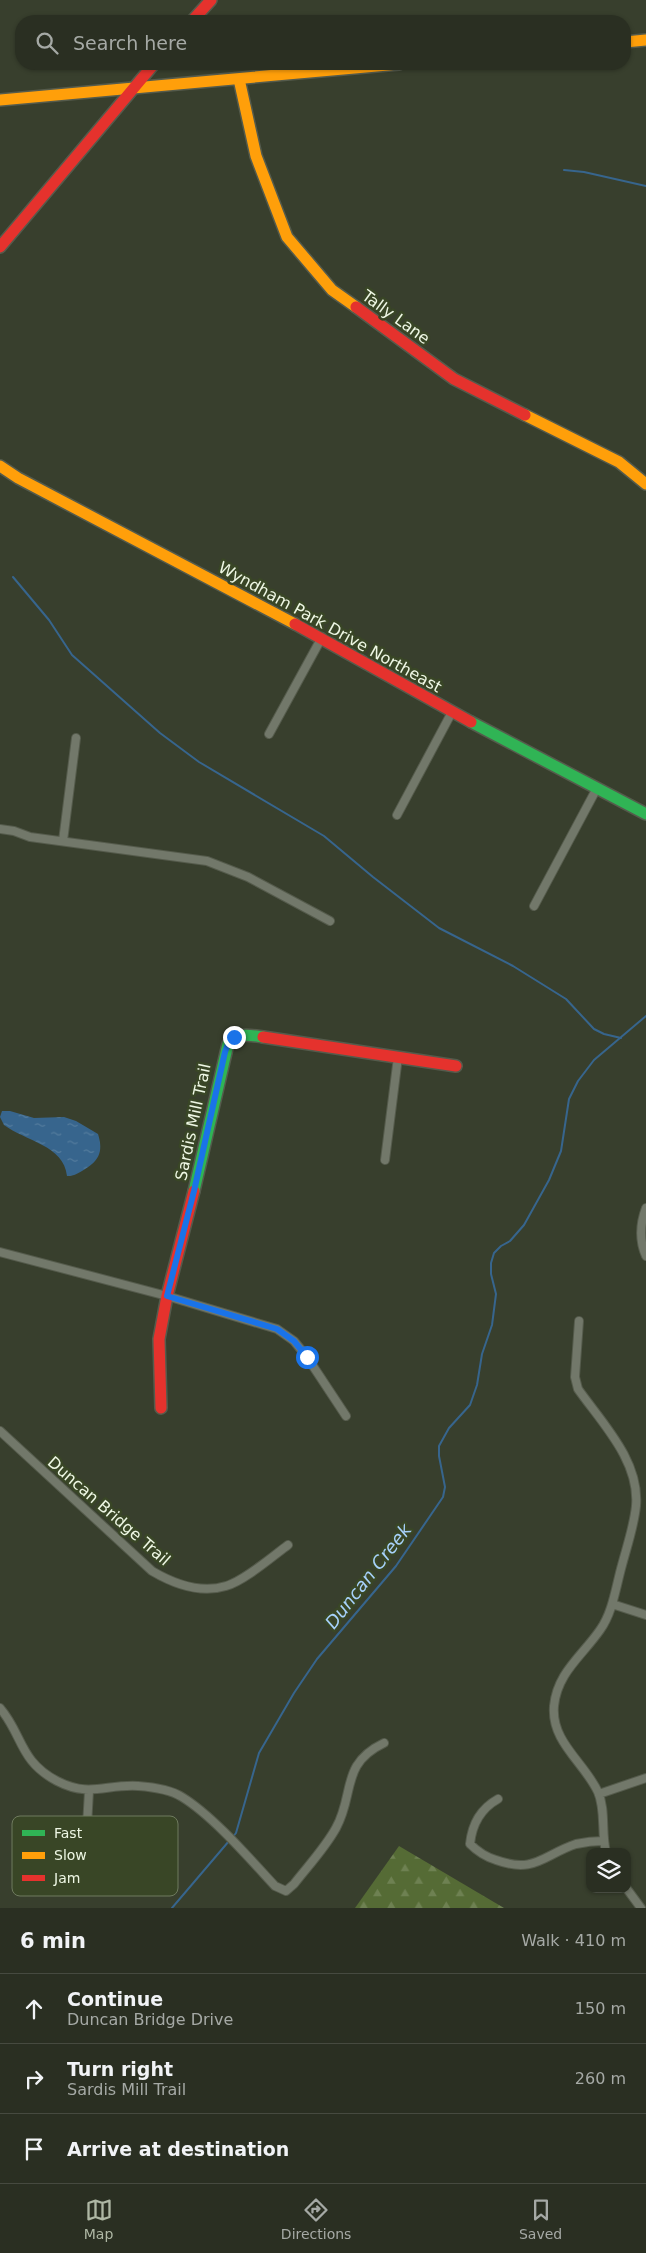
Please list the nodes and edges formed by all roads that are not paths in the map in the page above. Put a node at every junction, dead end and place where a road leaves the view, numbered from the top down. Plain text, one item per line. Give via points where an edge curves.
1 (210, 1) edge
2 (197, 15) edge
3 (646, 40) edge
4 (631, 41) edge
5 (148, 70) edge
6 (335, 70) edge
7 (239, 79) junction
8 (131, 88) junction
9 (0, 100) edge
10 (0, 248) edge
11 (0, 466) edge
12 (646, 484) edge
13 (320, 639) junction
14 (452, 712) junction
15 (269, 734) dead end
16 (76, 738) dead end
17 (597, 788) junction
18 (646, 814) edge
19 (397, 815) dead end
20 (0, 829) edge
21 (63, 841) junction
22 (534, 906) dead end
23 (330, 921) dead end
24 (398, 1057) junction
25 (456, 1066) dead end
26 (385, 1160) dead end
27 (646, 1208) edge
28 (0, 1252) edge
29 (646, 1256) edge
30 (167, 1296) junction
31 (579, 1321) dead end
32 (161, 1408) dead end
33 (346, 1416) dead end
34 (0, 1431) edge
35 (288, 1545) dead end
36 (612, 1604) junction
37 (646, 1615) edge
38 (0, 1708) edge
39 (384, 1743) dead end
40 (646, 1778) edge
41 (89, 1791) junction
42 (599, 1794) junction
43 (498, 1799) dead end
44 (88, 1816) edge
45 (603, 1841) junction
46 (605, 1848) edge
47 (630, 1893) edge
48 (641, 1908) edge

1 - 2 street
3 - 4 street
5 - 8 street
6 - 7 street
7 - 8 street
7 - 12 street, Tally Lane via 256,156 287,237 332,290 454,379 618,462
8 - 9 street
8 - 10 street via 102,128
11 - 13 street, Wyndham Park Drive Northeast
13 - 14 street, Wyndham Park Drive Northeast
13 - 15 street
14 - 17 street, Wyndham Park Drive Northeast
14 - 19 street
16 - 21 street
17 - 18 street, Wyndham Park Drive Northeast
17 - 22 street
20 - 21 street
21 - 23 street via 207,862 248,876
24 - 25 street, Sardis Mill Trail
24 - 26 street
24 - 30 street, Sardis Mill Trail via 246,1035 234,1037 225,1052
27 - 29 street via 640,1233
28 - 30 street
30 - 32 street, Sardis Mill Trail via 159,1338
30 - 33 street via 277,1329 294,1341 307,1357
31 - 36 street via 575,1370 578,1389 621,1450 629,1467 636,1504
34 - 35 street, Duncan Bridge Trail via 152,1571 170,1581 202,1589 227,1586
36 - 37 street
36 - 42 street via 601,1629 564,1674 556,1690 554,1709 556,1728 563,1744 583,1766
38 - 41 street via 28,1758 57,1781
39 - 41 street via 369,1750 354,1768 337,1827 286,1891 275,1886 218,1827 181,1796 152,1787 128,1786
40 - 42 street
41 - 44 street
42 - 45 street
43 - 45 street via 480,1812 471,1831 470,1844 490,1858 526,1865 575,1845
45 - 46 street
47 - 48 street

